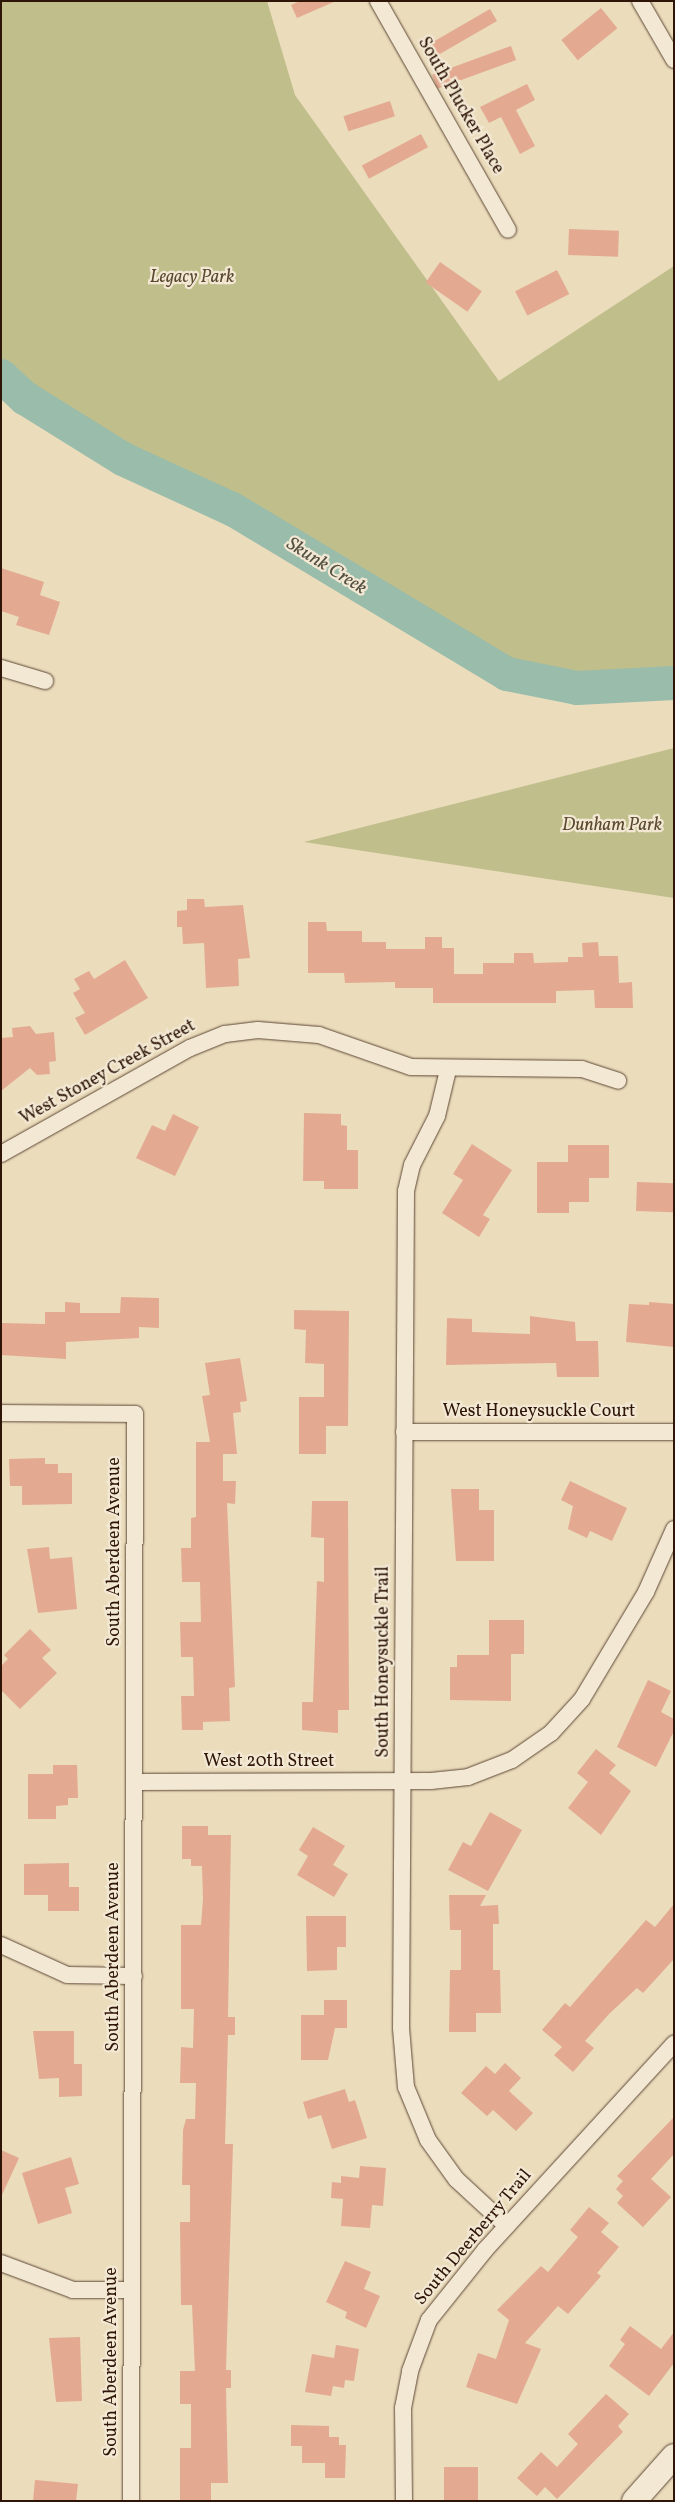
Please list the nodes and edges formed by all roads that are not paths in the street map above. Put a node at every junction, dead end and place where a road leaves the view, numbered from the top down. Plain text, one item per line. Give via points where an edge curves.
1 (378, 1) edge
2 (640, 1) edge
3 (674, 60) edge
4 (508, 230) dead end
5 (1, 668) edge
6 (45, 681) dead end
7 (448, 1070) junction
8 (618, 1081) dead end
9 (1, 1154) edge
10 (1, 1413) edge
11 (404, 1432) junction
12 (674, 1432) edge
13 (674, 1529) edge
14 (404, 1781) junction
15 (134, 1782) junction
16 (1, 1946) edge
17 (134, 1976) junction
18 (674, 2044) edge
19 (507, 2226) junction
20 (1, 2262) edge
21 (132, 2290) junction
22 (674, 2456) edge
23 (131, 2501) edge
24 (404, 2501) edge
25 (634, 2501) edge

1 - 4 street, South Plucker Place
2 - 3 street
5 - 6 street
7 - 8 street, West Stoney Creek Street via 582,1069
7 - 9 street, West Stoney Creek Street via 411,1067 319,1035 283,1029 225,1034 190,1048
7 - 11 street, South Honeysuckle Trail via 437,1116 412,1165 406,1191
10 - 15 street, South Aberdeen Avenue via 135,1414
11 - 12 street, West Honeysuckle Court
11 - 14 street, South Honeysuckle Trail
13 - 14 street via 650,1585 582,1699 550,1732 512,1760 468,1777
14 - 15 street, West 20th Street
14 - 19 street, South Honeysuckle Trail via 402,2028 406,2087 428,2140 456,2180
15 - 17 street, South Aberdeen Avenue
16 - 17 street via 67,1975
17 - 21 street, South Aberdeen Avenue
18 - 19 street, South Deerberry Trail
19 - 24 street, South Deerberry Trail via 429,2320 417,2348 403,2408
20 - 21 street via 73,2290
21 - 23 street, South Aberdeen Avenue
22 - 25 street

